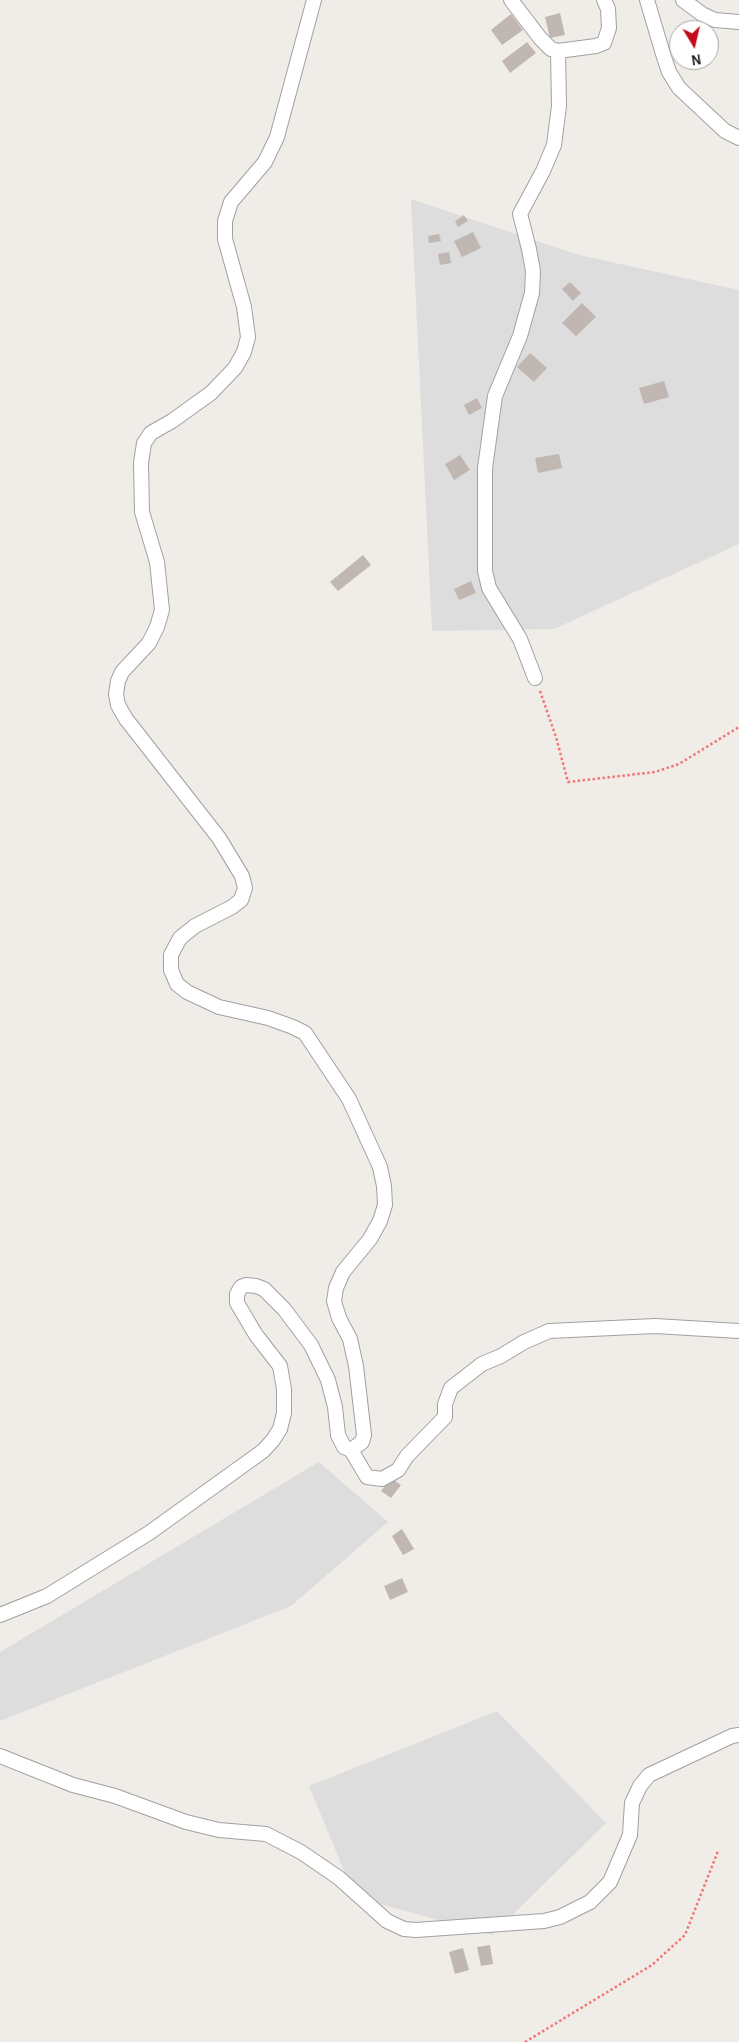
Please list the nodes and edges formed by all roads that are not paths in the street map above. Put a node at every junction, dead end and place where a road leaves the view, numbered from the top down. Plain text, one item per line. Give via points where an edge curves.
1 (314, 0) edge
2 (511, 0) edge
3 (604, 0) edge
4 (647, 0) edge
5 (683, 0) edge
6 (739, 22) edge
7 (558, 51) junction
8 (739, 138) edge
9 (535, 678) road end
10 (739, 1331) edge
11 (351, 1450) junction
12 (0, 1615) edge
13 (739, 1735) edge
14 (0, 1756) edge

1 - 11 street via 277,136 265,162 231,202 225,221 225,239 244,307 248,336 244,352 236,368 211,393 151,432 144,443 142,512 157,562 162,610 149,643 122,672 116,694 126,719 214,831 242,876 245,888 241,900 180,938 170,955 171,970 177,984 219,1007 268,1018 305,1033 349,1099 380,1166 385,1205 380,1221 343,1272 334,1301 350,1339 360,1391 364,1435 362,1442
2 - 7 street via 540,38
3 - 7 street via 609,28 604,43
4 - 8 street via 669,72 679,88 725,131
5 - 6 street via 715,20
7 - 9 street via 559,106 554,145 520,214 533,271 532,293 520,336 495,396 484,500 484,571 489,588 520,639
10 - 11 street via 655,1326 549,1331 465,1375 451,1388 445,1404 445,1416 398,1470 382,1479 367,1477
11 - 12 street via 340,1441 328,1380 311,1345 264,1289 241,1287 237,1303 280,1366 284,1413 273,1440 263,1451 149,1533 47,1596
13 - 14 street via 650,1775 640,1786 632,1803 630,1835 610,1882 590,1902 544,1921 416,1930 404,1929 387,1921 339,1878 301,1852 266,1834 219,1830 186,1822 115,1796 73,1785

